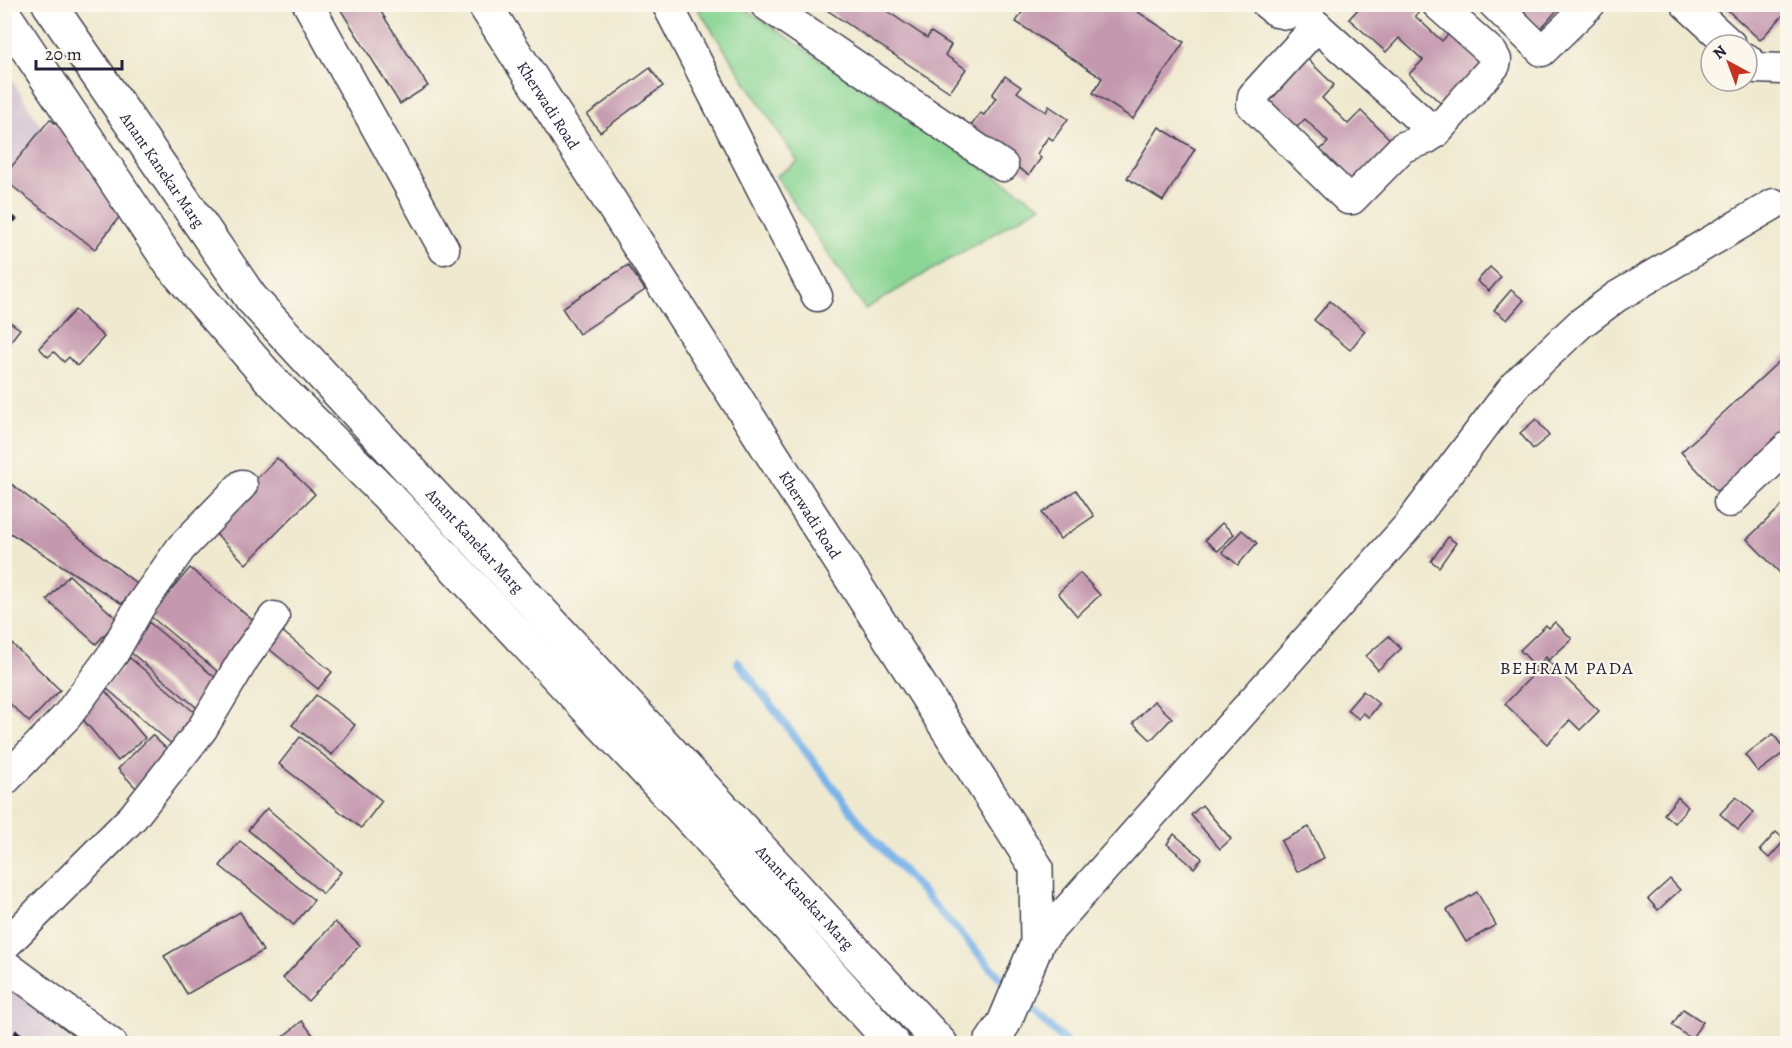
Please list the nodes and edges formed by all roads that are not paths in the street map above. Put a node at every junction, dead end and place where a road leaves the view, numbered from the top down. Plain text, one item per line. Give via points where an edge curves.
1 (48, 4) edge
2 (308, 4) edge
3 (484, 4) edge
4 (667, 4) edge
5 (765, 4) edge
6 (1267, 4) edge
7 (1437, 4) edge
8 (1494, 4) edge
9 (1590, 4) edge
10 (1686, 4) edge
11 (1304, 13) edge
12 (4, 14) edge
13 (1718, 33) edge
14 (1759, 68) edge
15 (1788, 68) edge
16 (1435, 133) junction
17 (1003, 166) dead end
18 (1774, 204) dead end
19 (444, 249) dead end
20 (817, 296) dead end
21 (1788, 447) edge
22 (242, 485) dead end
23 (1729, 502) dead end
24 (274, 617) dead end
25 (4, 781) edge
26 (1037, 944) junction
27 (4, 946) edge
28 (4, 964) edge
29 (112, 1044) edge
30 (893, 1044) edge
31 (941, 1044) edge
32 (990, 1044) edge

1 - 31 street, Anant Kanekar Marg via 251,298
2 - 19 street
3 - 26 street, Kherwadi Road via 1036,867
4 - 20 street
5 - 17 street
6 - 11 street via 1277,12
7 - 16 street via 1496,60
8 - 9 street via 1542,51
10 - 13 street
11 - 16 street
11 - 16 street via 1253,96 1252,105 1348,199 1352,200 1403,147
12 - 30 street, Anant Kanekar Marg via 179,275 270,379 385,493 708,837
14 - 15 street
18 - 26 street via 1616,297 1580,324 1515,386 1408,526
21 - 23 street
22 - 25 street via 181,548 67,717
24 - 27 street via 202,729 132,817
26 - 32 street, Kherwadi Road via 1004,1023
28 - 29 street

